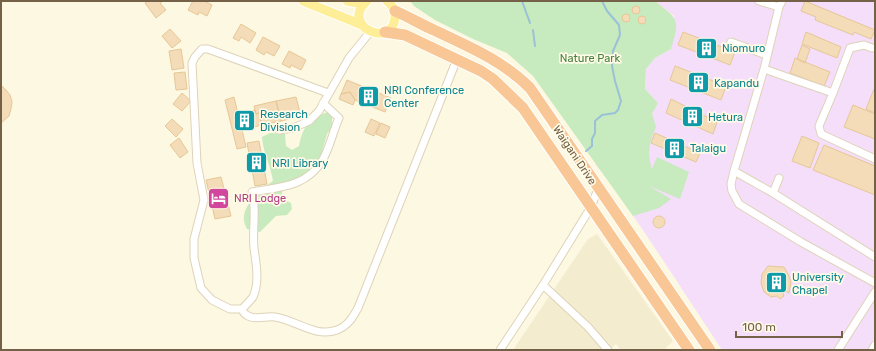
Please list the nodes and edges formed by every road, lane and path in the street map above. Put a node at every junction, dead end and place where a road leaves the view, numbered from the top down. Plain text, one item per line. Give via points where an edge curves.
1 (303, 1) edge
2 (347, 1) edge
3 (759, 1) edge
4 (365, 3) edge
5 (391, 4) edge
6 (781, 4) edge
7 (362, 25) junction
8 (370, 32) junction
9 (385, 32) junction
10 (731, 42) dead end
11 (872, 48) dead end
12 (767, 55) junction
13 (457, 58) junction
14 (764, 69) junction
15 (832, 92) junction
16 (328, 93) junction
17 (323, 102) junction
18 (279, 130) dead end
19 (875, 158) edge
20 (734, 171) junction
21 (779, 178) dead end
22 (598, 189) junction
23 (773, 193) junction
24 (591, 207) junction
25 (875, 257) edge
26 (875, 283) edge
27 (543, 285) junction
28 (875, 292) edge
29 (242, 309) junction
30 (875, 345) edge
31 (500, 350) edge
32 (608, 350) edge
33 (689, 350) edge
34 (710, 350) edge
35 (838, 350) edge
36 (872, 350) edge

1 - 7 main road
2 - 4 main road
3 - 6 street
4 - 7 main road via 359,14
5 - 9 main road via 394,23
5 - 22 highway, Waigani Drive via 421,24 491,58 521,79 540,102
6 - 12 street
7 - 8 main road
8 - 9 main road
8 - 16 street via 349,58
9 - 13 highway, Waigani Drive via 405,35
10 - 12 street
11 - 15 street via 864,45 850,48
12 - 14 street
13 - 24 highway, Waigani Drive via 493,79 523,108
13 - 29 street via 351,320 337,330 326,332 274,317 248,316
14 - 15 street
14 - 20 street
15 - 19 street via 819,126 821,134
16 - 17 street
16 - 29 street via 208,49 202,49 192,62 197,163 204,200 194,239 194,258 201,288 212,300 230,309
17 - 18 street via 319,111 309,121 293,128
17 - 29 street via 339,118 323,160 307,178 252,192 257,278 253,297
20 - 23 street
20 - 26 street via 732,191 739,204
21 - 23 street
22 - 24 street
22 - 34 highway, Waigani Drive
23 - 25 street
24 - 27 street
24 - 33 highway, Waigani Drive
27 - 31 street
27 - 32 street via 588,327
28 - 35 street
30 - 36 street

